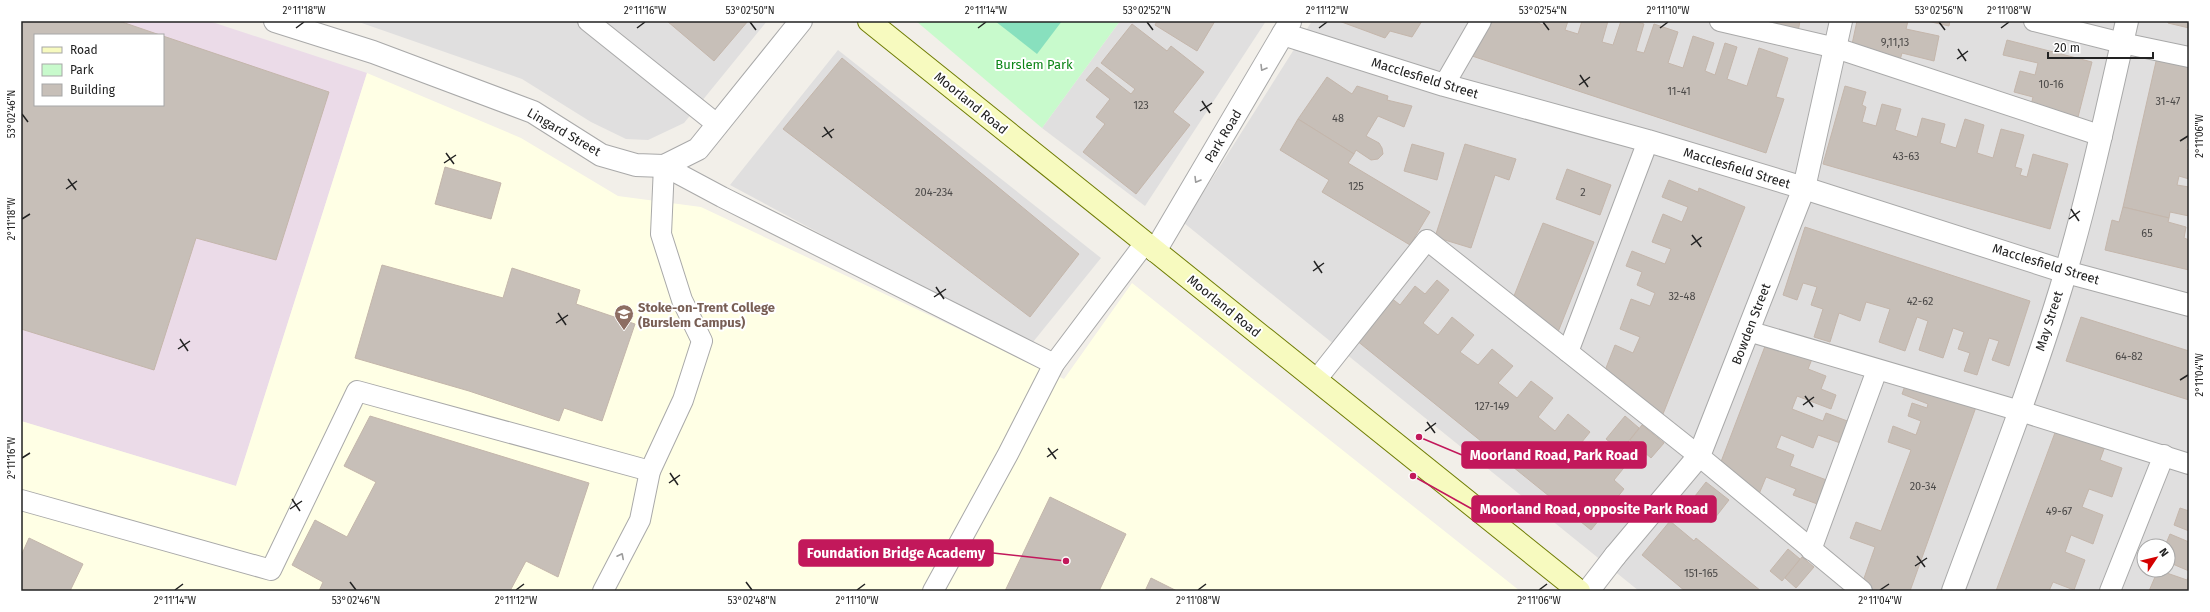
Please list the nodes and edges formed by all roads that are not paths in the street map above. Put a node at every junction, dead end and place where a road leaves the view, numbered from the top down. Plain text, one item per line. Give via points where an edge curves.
1 (275, 21) edge
2 (588, 21) edge
3 (801, 21) edge
4 (869, 21) edge
5 (1481, 21) edge
6 (1720, 21) edge
7 (1841, 21) edge
8 (2034, 21) edge
9 (2127, 21) edge
10 (1287, 28) edge
11 (2122, 43) junction
12 (1836, 48) junction
13 (2189, 57) edge
14 (1444, 84) junction
15 (718, 125) junction
16 (2102, 136) junction
17 (1648, 141) junction
18 (664, 166) junction
19 (1804, 188) junction
20 (1150, 247) junction
21 (2066, 272) junction
22 (2189, 305) edge
23 (1748, 331) junction
24 (1568, 352) junction
25 (1054, 364) junction
26 (1877, 370) junction
27 (1316, 380) junction
28 (2020, 411) junction
29 (2164, 455) junction
30 (1699, 456) junction
31 (2189, 464) edge
32 (650, 471) junction
33 (21, 500) edge
34 (1811, 550) junction
35 (603, 591) edge
36 (933, 591) edge
37 (1579, 591) edge
38 (1588, 591) edge
39 (1862, 591) edge
40 (1953, 591) edge
41 (2110, 591) edge

1 - 18 street, Lingard Street via 373,52 533,112 601,155 636,165
2 - 15 lane
3 - 15 street, Lingard Street
4 - 20 main road, Moorland Road
5 - 14 lane
6 - 12 lane
7 - 12 street, Bowden Street
8 - 11 lane
9 - 11 street, May Street
10 - 14 street, Macclesfield Street
10 -> 20 street, Park Road
11 - 13 lane
11 - 16 street, May Street
12 - 16 lane
12 - 19 street, Bowden Street
14 - 17 street, Macclesfield Street
15 - 18 street, Lingard Street via 698,149
16 - 21 street, May Street
17 - 19 street, Macclesfield Street
17 - 24 lane
18 - 25 lane
18 - 32 lane via 661,234 682,300 702,341 683,400
19 - 21 street, Macclesfield Street
19 - 23 street, Bowden Street
20 - 25 lane
20 - 27 main road, Moorland Road
21 - 22 street, Macclesfield Street
21 - 28 street, May Street
23 - 26 lane
23 - 30 street, Bowden Street
24 - 27 lane via 1427,240
24 - 30 lane
25 - 36 lane
26 - 28 lane
26 - 34 lane
27 - 37 main road, Moorland Road
28 - 29 lane
28 - 40 street, May Street
29 - 31 lane
29 - 41 lane
30 - 34 lane
30 - 38 street, Bowden Street
32 - 33 lane via 357,391 271,570
35 -> 32 lane via 640,520
34 - 39 lane

